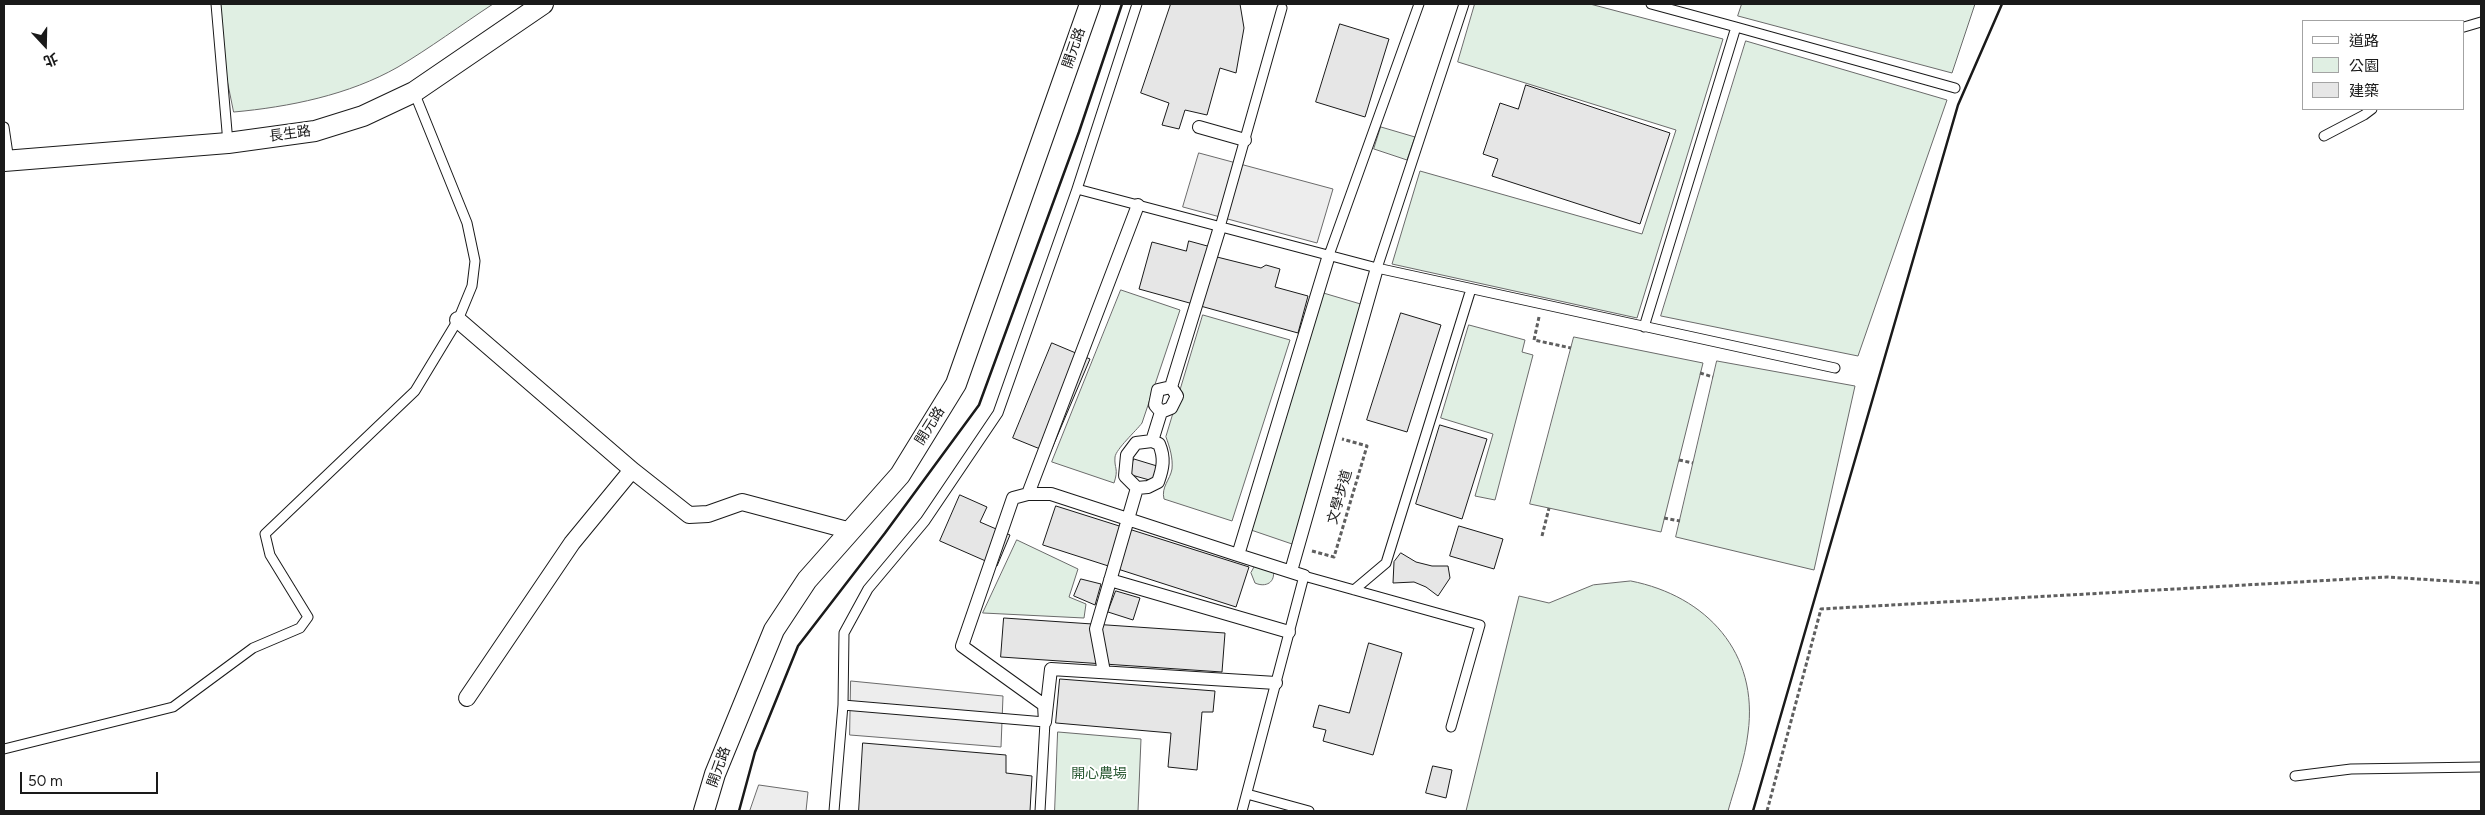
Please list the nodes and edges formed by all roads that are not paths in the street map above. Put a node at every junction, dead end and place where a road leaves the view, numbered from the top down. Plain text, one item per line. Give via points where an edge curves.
1 (216, 4) edge
2 (543, 4) edge
3 (1090, 4) edge
4 (1137, 4) edge
5 (1419, 4) edge
6 (1464, 4) edge
7 (1651, 4) edge
8 (1282, 8) dead end
9 (2481, 22) edge
10 (2465, 26) edge
11 (1736, 27) junction
12 (1955, 88) dead end
13 (414, 92) junction
14 (2371, 110) edge
15 (4, 127) edge
16 (1199, 127) dead end
17 (2324, 136) dead end
18 (1244, 140) junction
19 (228, 143) junction
20 (6, 161) edge
21 (1077, 189) junction
22 (1138, 205) junction
23 (1220, 227) junction
24 (1329, 255) junction
25 (1377, 268) junction
26 (1472, 289) junction
27 (458, 320) junction
28 (1644, 327) junction
29 (1835, 368) dead end
30 (1152, 441) junction
31 (632, 470) junction
32 (1138, 488) junction
33 (1028, 494) junction
34 (1129, 518) junction
35 (851, 531) junction
36 (1238, 555) junction
37 (1297, 574) junction
38 (1110, 580) junction
39 (1354, 590) junction
40 (1289, 632) junction
41 (1104, 672) junction
42 (1276, 683) junction
43 (467, 698) dead end
44 (843, 705) junction
45 (1045, 722) junction
46 (1451, 727) dead end
47 (4, 749) edge
48 (2481, 767) edge
49 (2295, 776) dead end
50 (1247, 794) junction
51 (704, 811) edge
52 (834, 811) edge
53 (1040, 811) edge
54 (1242, 811) edge
55 (1310, 811) edge

1 - 19 lane
2 - 13 street, 長生路
3 - 35 street, 開元路 via 956,384 900,475
4 - 21 lane
5 - 24 lane
6 - 25 lane
7 - 11 lane
8 - 18 lane
9 - 10 lane
11 - 12 lane
11 - 28 lane
13 - 19 street, 長生路 via 363,116 315,131
13 - 27 lane via 467,222 475,261 472,286
14 - 17 lane
15 - 20 lane
16 - 18 street
18 - 23 lane
19 - 20 street, 長生路
21 - 22 lane
21 - 44 lane via 998,413 925,521 868,589 844,633
22 - 23 lane
22 - 33 street
23 - 24 lane
23 - 30 street via 1171,387 1177,396 1171,408 1161,412
24 - 25 lane
24 - 36 street
25 - 26 lane
25 - 37 street via 1298,548
26 - 28 lane
26 - 39 lane via 1386,563
27 - 31 street
27 - 47 lane via 415,391 265,534 270,555 308,617 300,628 253,648 173,707
28 - 29 lane
30 - 32 street via 1159,444 1164,460 1160,476 1158,482
30 - 32 street via 1136,444 1127,455 1125,476
31 - 35 street via 689,514 708,514 742,502
31 - 43 street via 572,544
32 - 34 street
33 - 34 street via 1051,494
33 - 45 street via 1013,498 962,646 1044,706
34 - 36 street
34 - 38 street
35 - 51 street, 開元路 via 807,580 774,630 715,774
36 - 37 street
37 - 39 lane
37 - 40 lane
38 - 40 street
38 - 41 street via 1096,629
39 - 46 lane via 1480,625
40 - 42 lane
41 - 42 street
41 - 45 street via 1051,669
42 - 50 lane
44 - 45 lane
44 - 52 lane
45 - 53 lane
48 - 49 lane via 2351,769
50 - 54 lane
50 - 55 lane

